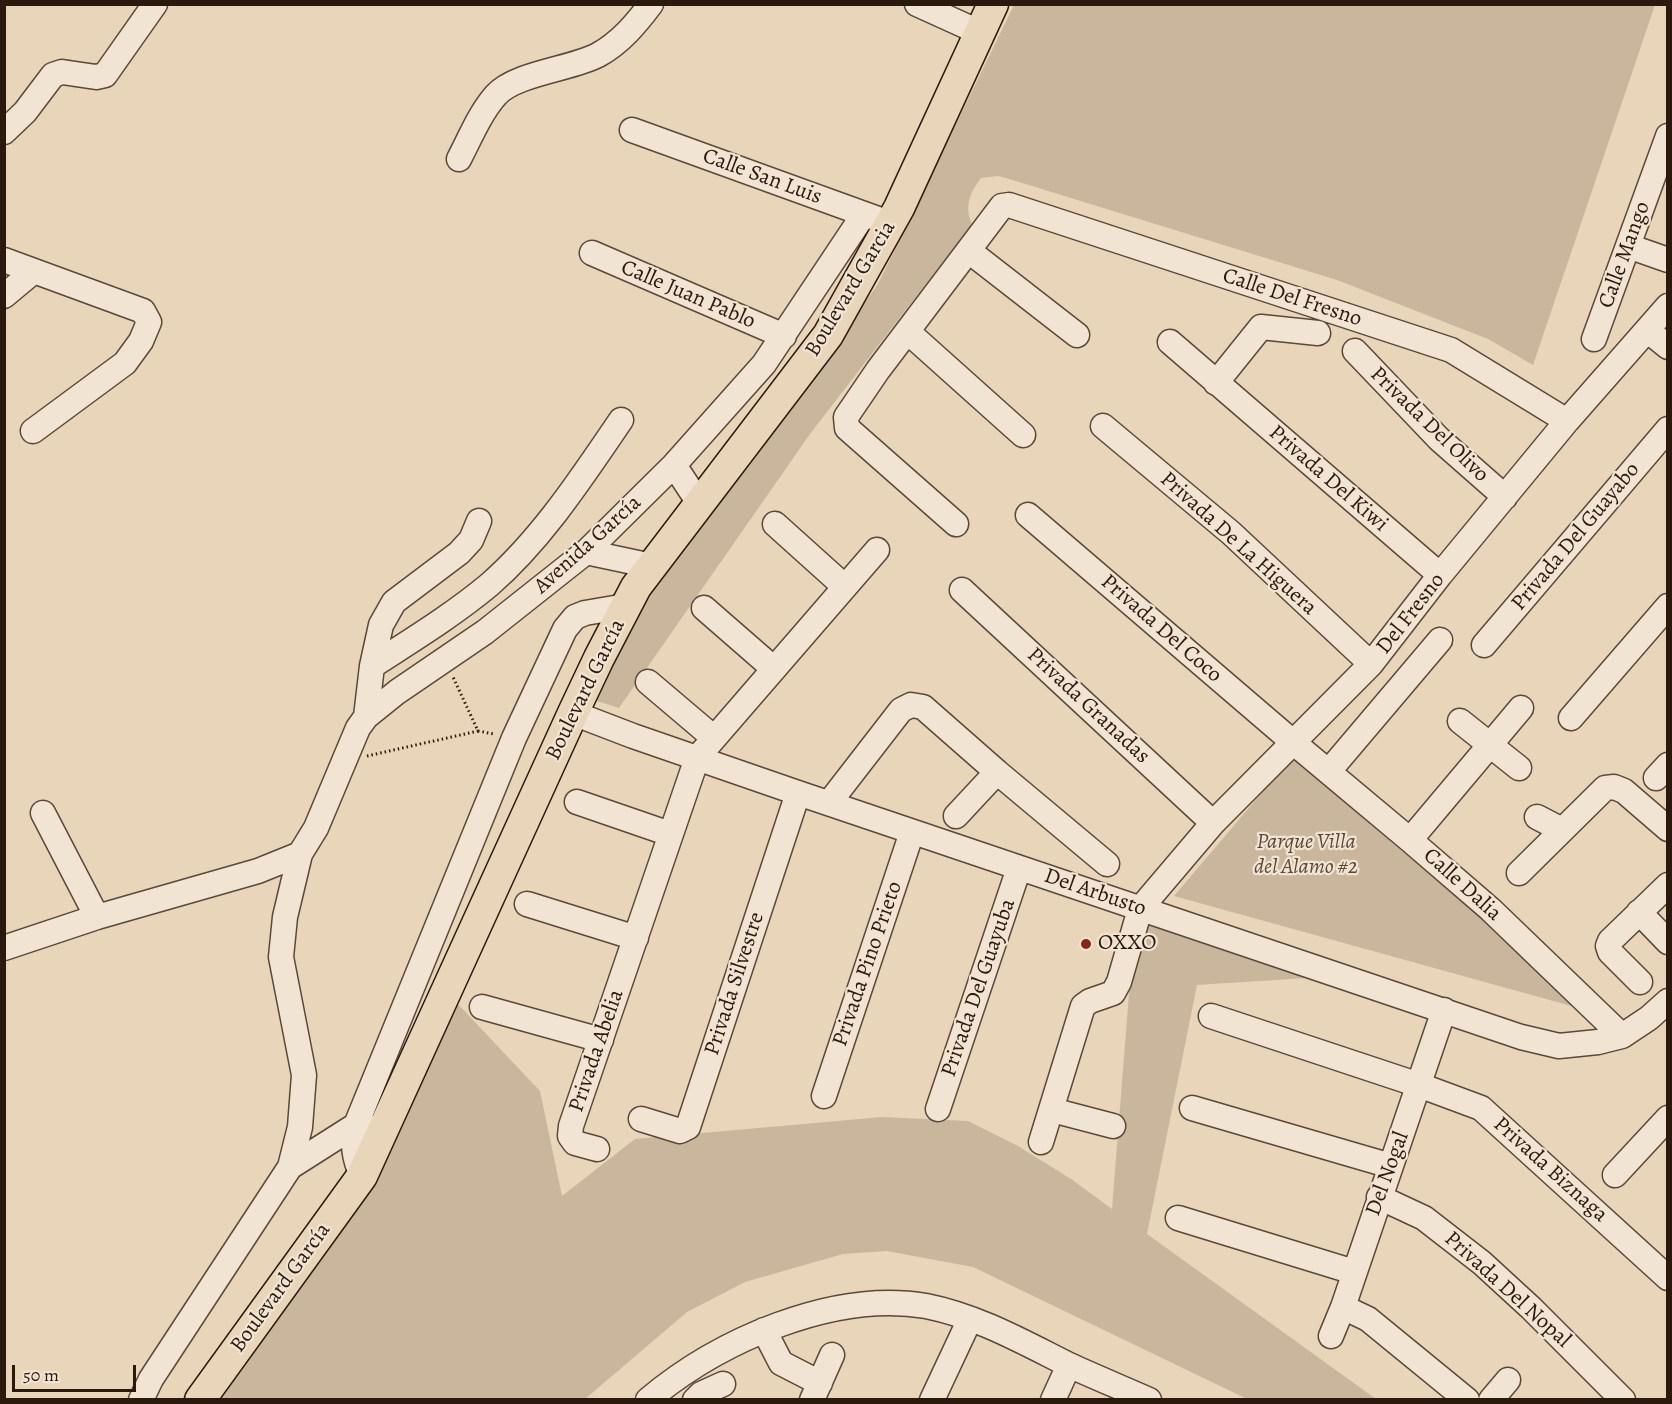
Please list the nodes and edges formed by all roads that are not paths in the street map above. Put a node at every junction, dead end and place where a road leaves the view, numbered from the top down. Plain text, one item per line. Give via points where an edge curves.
1 (155, 4) edge
2 (651, 4) edge
3 (917, 4) edge
4 (993, 4) edge
5 (981, 33) junction
6 (632, 130) dead end
7 (4, 132) edge
8 (1668, 136) edge
9 (459, 159) dead end
10 (864, 214) junction
11 (891, 224) junction
12 (1628, 246) junction
13 (969, 251) junction
14 (592, 253) dead end
15 (4, 260) edge
16 (1668, 260) edge
17 (34, 271) junction
18 (4, 296) edge
19 (1668, 306) edge
20 (1647, 330) junction
21 (908, 332) junction
22 (1318, 333) dead end
23 (1077, 335) dead end
24 (784, 336) junction
25 (1594, 339) dead end
26 (1170, 342) dead end
27 (1668, 347) edge
28 (1355, 351) dead end
29 (764, 364) junction
30 (1216, 383) junction
31 (790, 384) junction
32 (621, 420) dead end
33 (1568, 421) junction
34 (1103, 426) dead end
35 (1668, 429) edge
36 (33, 431) dead end
37 (1023, 435) dead end
38 (674, 465) junction
39 (1505, 497) junction
40 (699, 503) junction
41 (1028, 515) dead end
42 (479, 521) dead end
43 (775, 524) dead end
44 (956, 524) dead end
45 (878, 550) dead end
46 (586, 552) junction
47 (652, 566) junction
48 (1440, 575) junction
49 (845, 587) junction
50 (962, 591) dead end
51 (626, 606) junction
52 (1668, 606) edge
53 (704, 608) dead end
54 (1440, 640) dead end
55 (1484, 645) dead end
56 (1371, 664) junction
57 (372, 666) junction
58 (774, 669) junction
59 (648, 682) dead end
60 (1521, 708) dead end
61 (573, 713) junction
62 (366, 717) junction
63 (1571, 718) dead end
64 (1460, 721) dead end
65 (714, 738) junction
66 (1294, 743) junction
67 (1490, 747) junction
68 (697, 758) junction
69 (1519, 768) dead end
70 (1329, 771) junction
71 (997, 772) junction
72 (798, 793) junction
73 (577, 802) dead end
74 (829, 803) junction
75 (43, 813) dead end
76 (956, 816) dead end
77 (1537, 817) dead end
78 (1213, 823) junction
79 (1562, 830) junction
80 (1668, 830) edge
81 (912, 832) junction
82 (670, 834) junction
83 (1410, 840) junction
84 (300, 854) junction
85 (1107, 864) dead end
86 (1019, 868) junction
87 (1519, 873) dead end
88 (1668, 885) edge
89 (527, 904) dead end
90 (1140, 909) junction
91 (1639, 912) junction
92 (97, 917) junction
93 (636, 938) junction
94 (1668, 942) edge
95 (4, 948) edge
96 (1640, 982) dead end
97 (1668, 1001) edge
98 (482, 1007) dead end
99 (1444, 1010) junction
100 (1211, 1016) dead end
101 (1622, 1036) junction
102 (601, 1040) junction
103 (1419, 1085) junction
104 (824, 1096) dead end
105 (1192, 1108) dead end
106 (938, 1109) dead end
107 (1052, 1110) junction
108 (1668, 1118) edge
109 (641, 1119) dead end
110 (356, 1125) junction
111 (1113, 1125) dead end
112 (386, 1126) junction
113 (1041, 1142) dead end
114 (597, 1149) dead end
115 (290, 1167) junction
116 (1391, 1167) junction
117 (1615, 1175) dead end
118 (362, 1176) junction
119 (1379, 1197) junction
120 (1178, 1218) dead end
121 (1354, 1272) junction
122 (1668, 1278) edge
123 (1342, 1307) junction
124 (970, 1319) junction
125 (764, 1330) junction
126 (1330, 1336) dead end
127 (832, 1356) dead end
128 (1069, 1365) junction
129 (1508, 1380) dead end
130 (723, 1384) dead end
131 (816, 1391) edge
132 (141, 1400) edge
133 (200, 1400) edge
134 (648, 1400) edge
135 (695, 1400) edge
136 (932, 1400) edge
137 (1053, 1400) edge
138 (1149, 1400) edge
139 (1467, 1400) edge
140 (1491, 1400) edge
141 (1623, 1400) edge

1 - 7 street via 105,75 53,75
2 - 9 street via 635,25 597,56 522,80 497,93
3 - 5 street
4 - 5 main road, Boulevard Garcia
5 - 11 main road, Boulevard Garcia
6 - 10 street, Calle San Luis
8 - 12 street, Calle Mango
10 - 11 street, Calle San Luis
10 - 24 street, Avenida García
11 - 31 main road, Boulevard Garcia via 828,335
12 - 16 street
12 - 25 street, Calle Mango
13 - 21 street
13 - 23 street
13 - 33 street, Calle Del Fresno via 1002,206 1009,205 1451,350
14 - 24 street, Calle Juan Pablo
15 - 17 street
17 - 18 street
17 - 36 street via 143,311 148,322 141,341 125,363
19 - 20 street, Del Fresno
20 - 27 street
20 - 33 street, Del Fresno
21 - 37 street
21 - 44 street via 845,423
22 - 30 street via 1261,327
24 - 29 street, Avenida García
26 - 30 street, Privada Del Kiwi
28 - 39 street, Privada Del Olivo via 1439,439
29 - 31 street
29 - 38 street, Avenida García
30 - 48 street, Privada Del Kiwi
31 - 40 main road, Boulevard Garcia
32 - 57 street via 524,552 489,585
33 - 39 street, Del Fresno
34 - 56 street, Privada De La Higuera via 1231,533
35 - 55 street, Privada Del Guayabo
38 - 40 street
38 - 46 street, Avenida García
39 - 48 street, Del Fresno
40 - 47 main road, Boulevard Garcia
41 - 66 street, Privada Del Coco
42 - 57 street via 471,540 459,553 394,602 381,625
43 - 49 street
45 - 49 street
46 - 47 street
46 - 62 street, Avenida García via 485,632
47 - 51 main road, Boulevard Garcia
48 - 56 street, Del Fresno
49 - 58 street
50 - 78 street, Privada Granadas
51 - 61 main road, Boulevard García
51 - 110 street, Boulevard García via 585,613 575,617 566,629 514,738
52 - 63 street
53 - 58 street
54 - 70 street
56 - 66 street, Del Fresno
57 - 62 street
58 - 65 street
59 - 65 street
60 - 67 street
61 - 68 street, Del Arbusto
61 - 112 main road, Boulevard García
62 - 84 street, Avenida García via 316,828
64 - 67 street
65 - 68 street
66 - 70 street, Calle Dalia
66 - 78 street, Del Fresno
67 - 69 street
67 - 83 street
68 - 72 street, Del Arbusto
68 - 82 street, Privada Abelia
70 - 83 street, Calle Dalia
71 - 74 street via 922,707 911,705 901,710
71 - 76 street
71 - 85 street
72 - 74 street, Del Arbusto
72 - 109 street, Privada Silvestre via 688,1127 680,1131
73 - 82 street
74 - 81 street, Del Arbusto
75 - 92 street
77 - 79 street
78 - 90 street, Del Fresno
79 - 80 street via 1605,788 1614,787 1624,791
79 - 87 street
81 - 86 street, Del Arbusto
81 - 104 street, Privada Pino Prieto
82 - 93 street, Privada Abelia
83 - 101 street, Calle Dalia via 1490,909
84 - 92 street via 258,871
84 - 115 street, Avenida García via 285,916 281,957 304,1075 300,1127
86 - 90 street, Del Arbusto
86 - 106 street, Privada Del Guayuba
88 - 91 street
89 - 93 street
90 - 99 street, Del Arbusto
90 - 107 street via 1113,993 1083,1006
91 - 94 street
91 - 96 street via 1608,946
92 - 95 street
93 - 102 street, Privada Abelia
97 - 101 street
98 - 102 street
99 - 101 street, Del Arbusto via 1559,1046
99 - 103 street, Del Nogal
100 - 103 street, Privada Biznaga
102 - 114 street, Privada Abelia via 570,1136 575,1143
103 - 116 street, Del Nogal
103 - 122 street, Privada Biznaga via 1481,1108
105 - 116 street
107 - 111 street
107 - 113 street
108 - 117 street
110 - 112 street
110 - 115 street
110 - 118 street, Boulevard García via 355,1158
112 - 118 main road, Boulevard García
115 - 132 street
116 - 119 street, Del Nogal
118 - 133 main road, Boulevard García
119 - 121 street, Del Nogal
119 - 141 street, Privada Del Nopal via 1424,1218 1482,1263
120 - 121 street
121 - 123 street, Del Nogal
123 - 126 street, Del Nogal
123 - 139 street via 1368,1319
124 - 125 street via 926,1306 884,1302 841,1308
124 - 128 street
124 - 136 street
125 - 131 street via 781,1363
125 - 134 street via 728,1346
127 - 131 street
128 - 137 street
128 - 138 street
129 - 140 street
130 - 135 street

